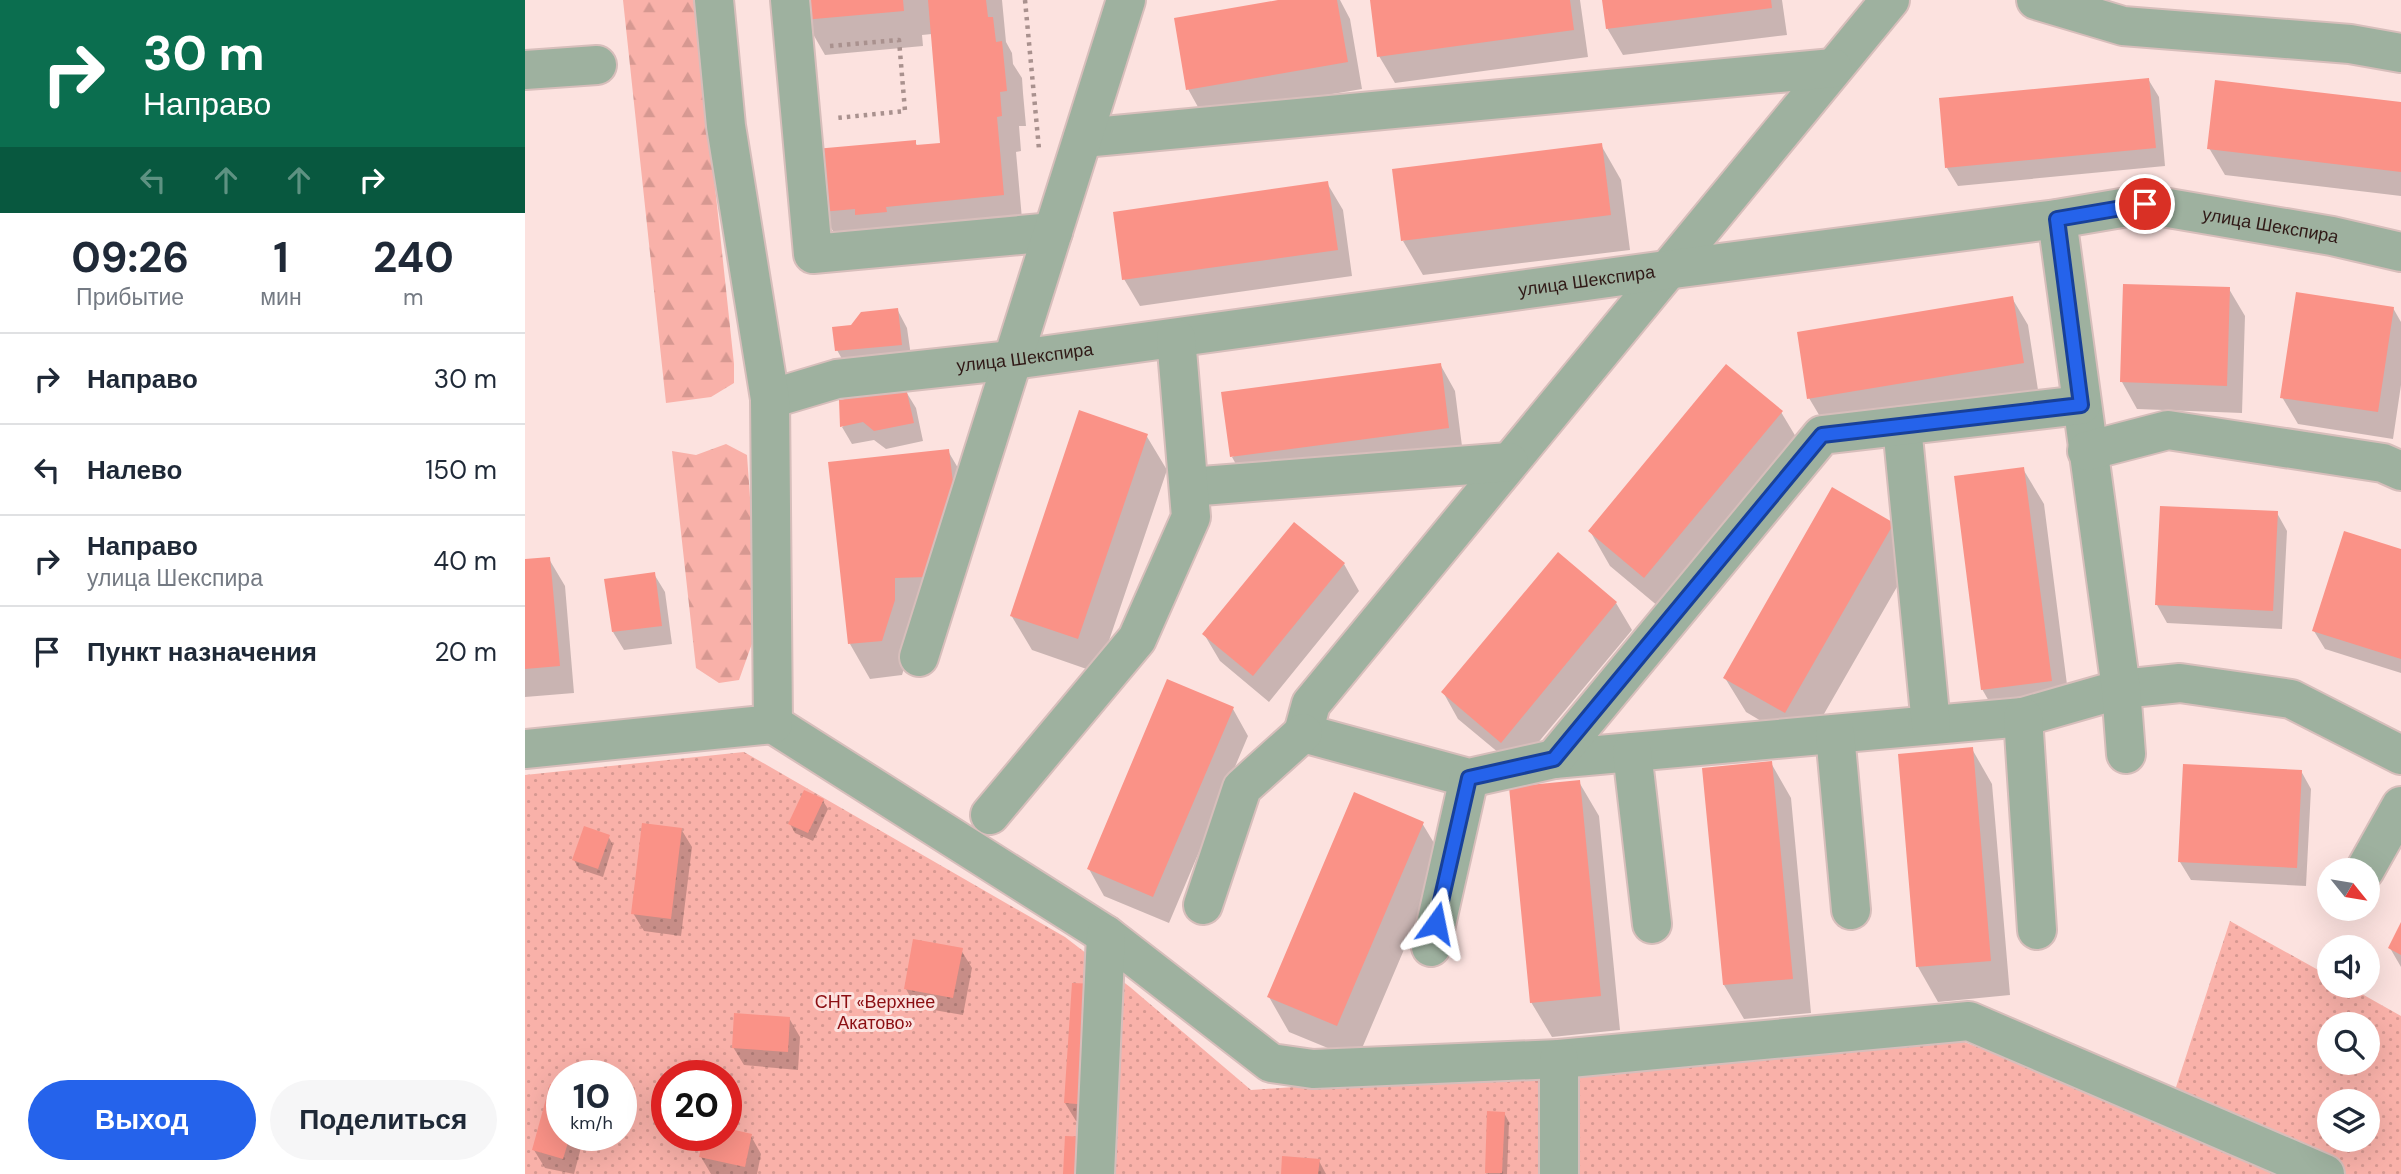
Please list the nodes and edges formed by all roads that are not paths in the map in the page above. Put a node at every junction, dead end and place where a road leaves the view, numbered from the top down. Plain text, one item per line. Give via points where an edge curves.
1 (714, 0) edge
2 (790, 0) edge
3 (1126, 0) edge
4 (1890, 0) edge
5 (2036, 0) edge
6 (2401, 53) edge
7 (597, 65) dead end
8 (1833, 68) junction
9 (525, 70) edge
10 (1083, 138) junction
11 (2057, 219) junction
12 (1053, 232) junction
13 (2401, 252) edge
14 (1666, 270) junction
15 (1177, 338) junction
16 (1013, 360) junction
17 (770, 399) junction
18 (2081, 405) junction
19 (1902, 426) junction
20 (2087, 451) junction
21 (1509, 462) junction
22 (2401, 471) edge
23 (1189, 487) junction
24 (919, 657) dead end
25 (2121, 690) junction
26 (2023, 717) junction
27 (773, 724) junction
28 (1931, 725) junction
29 (1303, 733) junction
30 (1835, 734) junction
31 (525, 749) edge
32 (1632, 752) junction
33 (2126, 754) dead end
34 (2401, 755) edge
35 (1554, 759) junction
36 (1469, 778) junction
37 (2401, 806) edge
38 (990, 815) dead end
39 (2372, 858) edge
40 (1203, 905) dead end
41 (1851, 911) dead end
42 (1651, 924) dead end
43 (2037, 930) dead end
44 (1106, 935) junction
45 (1431, 947) dead end
46 (1559, 1059) junction
47 (1095, 1174) edge
48 (1559, 1174) edge
49 (2325, 1174) edge

1 - 17 street via 726,126
2 - 12 street via 813,254
3 - 10 street
4 - 8 street
5 - 6 street via 2123,26 2350,44
7 - 9 street
8 - 10 street
8 - 14 street
10 - 12 street
11 - 13 street, улица Шекспира via 2145,204
11 - 14 street, улица Шекспира
11 - 18 street
12 - 16 street
14 - 15 street, улица Шекспира
14 - 21 street
15 - 16 street, улица Шекспира
15 - 23 street
16 - 17 street, улица Шекспира via 837,379
16 - 24 street
17 - 27 street
18 - 19 street
18 - 20 street
19 - 28 street
19 - 35 street via 1822,435
20 - 22 street via 2168,430 2383,463
20 - 25 street
21 - 23 street
21 - 29 street via 1311,704
23 - 38 street via 1191,517 1137,639
25 - 26 street
25 - 33 street
25 - 34 street via 2180,682 2291,699
26 - 28 street
26 - 43 street
27 - 31 street
27 - 44 street
28 - 30 street
29 - 36 street
29 - 40 street via 1242,788
30 - 32 street
30 - 41 street
32 - 35 street
32 - 42 street
35 - 36 street
36 - 45 street
37 - 39 street
44 - 46 street via 1271,1063 1313,1069
44 - 47 street
46 - 48 street
46 - 49 street via 1969,1021

